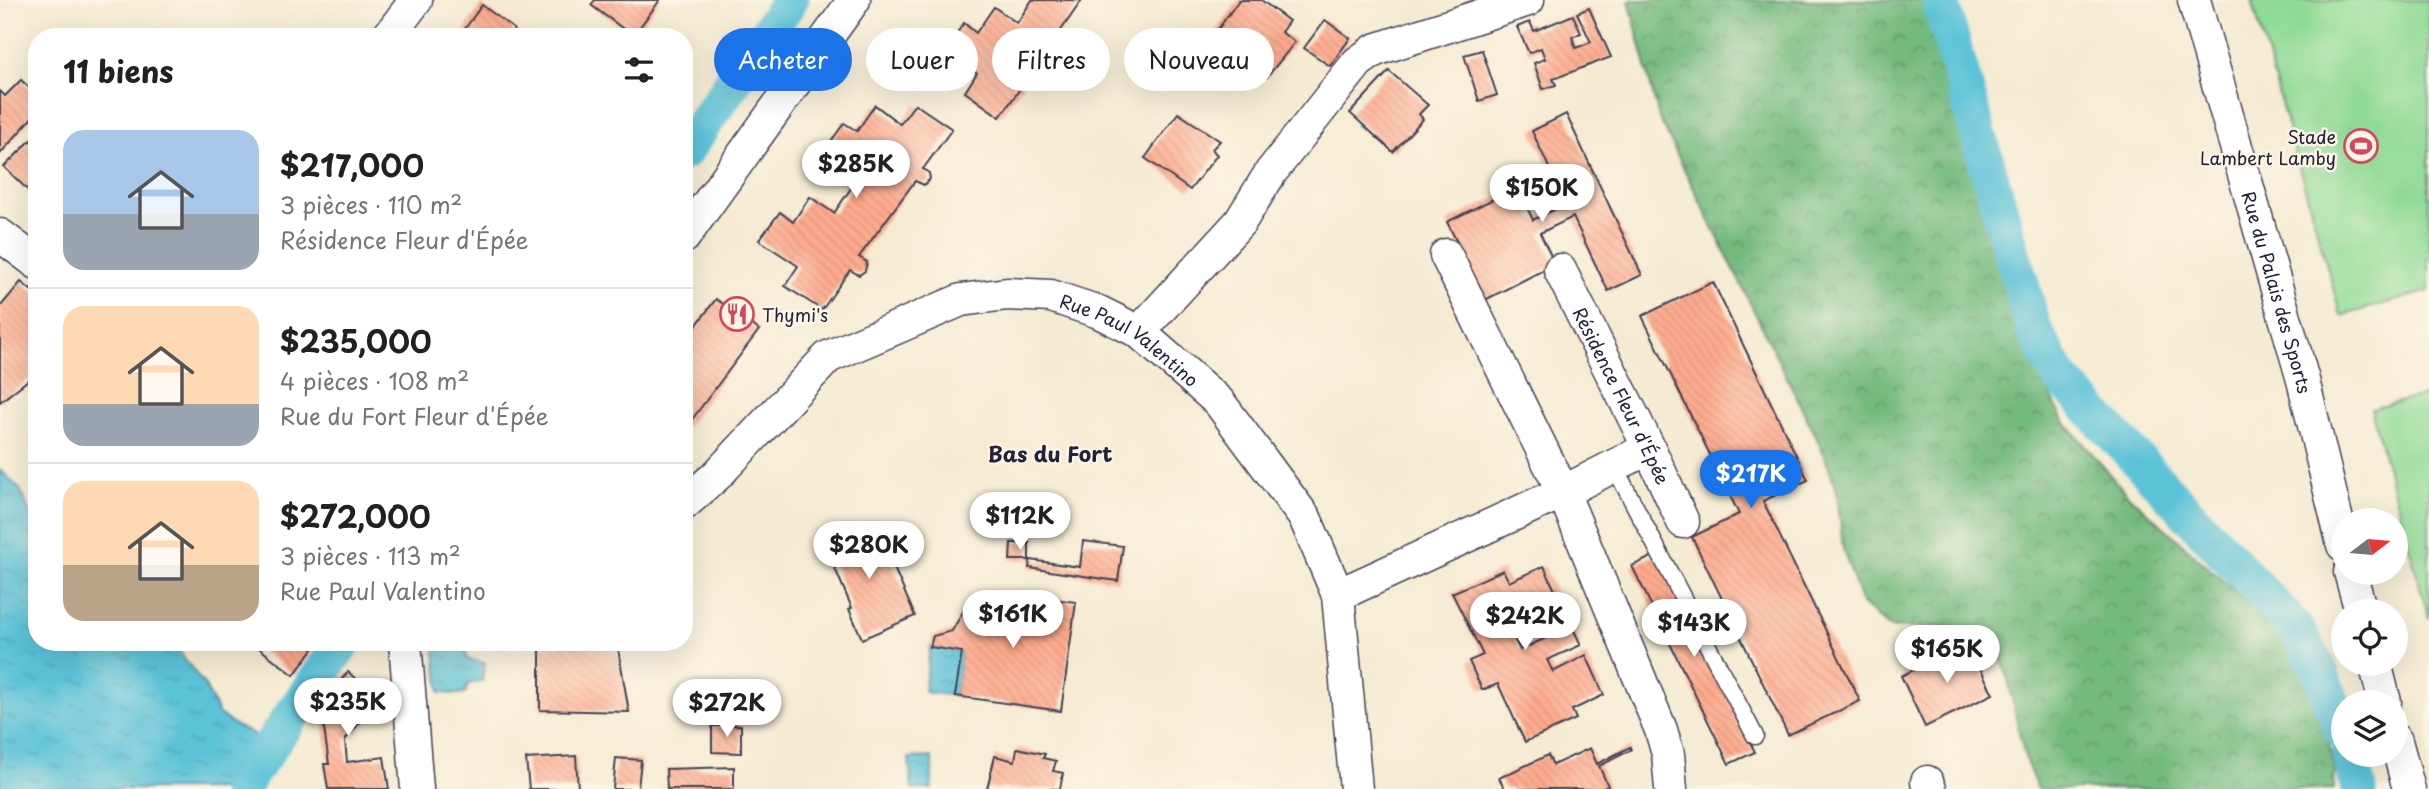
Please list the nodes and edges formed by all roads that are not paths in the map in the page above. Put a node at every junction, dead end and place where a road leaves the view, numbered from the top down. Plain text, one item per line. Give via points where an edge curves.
1 (416, 0) edge
2 (854, 0) edge
3 (1528, 0) edge
4 (2194, 0) edge
5 (395, 28) edge
6 (693, 224) edge
7 (0, 235) edge
8 (1446, 255) dead end
9 (28, 256) edge
10 (1560, 270) dead end
11 (1139, 332) junction
12 (1649, 447) junction
13 (1614, 466) junction
14 (1563, 492) junction
15 (693, 496) edge
16 (2334, 508) edge
17 (1684, 522) dead end
18 (1338, 595) junction
19 (406, 651) edge
20 (1755, 736) dead end
21 (2403, 767) edge
22 (417, 789) edge
23 (1356, 789) edge
24 (1671, 789) edge
25 (2409, 789) edge

1 - 5 street
2 - 6 street
3 - 11 street via 1385,47 1358,62 1270,172 1240,222
4 - 16 street, Rue du Palais des Sports via 2303,380
7 - 9 street
8 - 14 street
10 - 12 street, Résidence Fleur d'Épée
11 - 15 street, Rue Paul Valentino via 1051,296 1007,294 961,300 828,357
11 - 18 street, Rue Paul Valentino via 1219,402 1305,519
12 - 13 street
12 - 17 street, Résidence Fleur d'Épée
13 - 14 street
13 - 20 lane
14 - 18 street
14 - 24 street via 1661,730
18 - 23 street, Rue Paul Valentino
19 - 22 street
21 - 25 street

